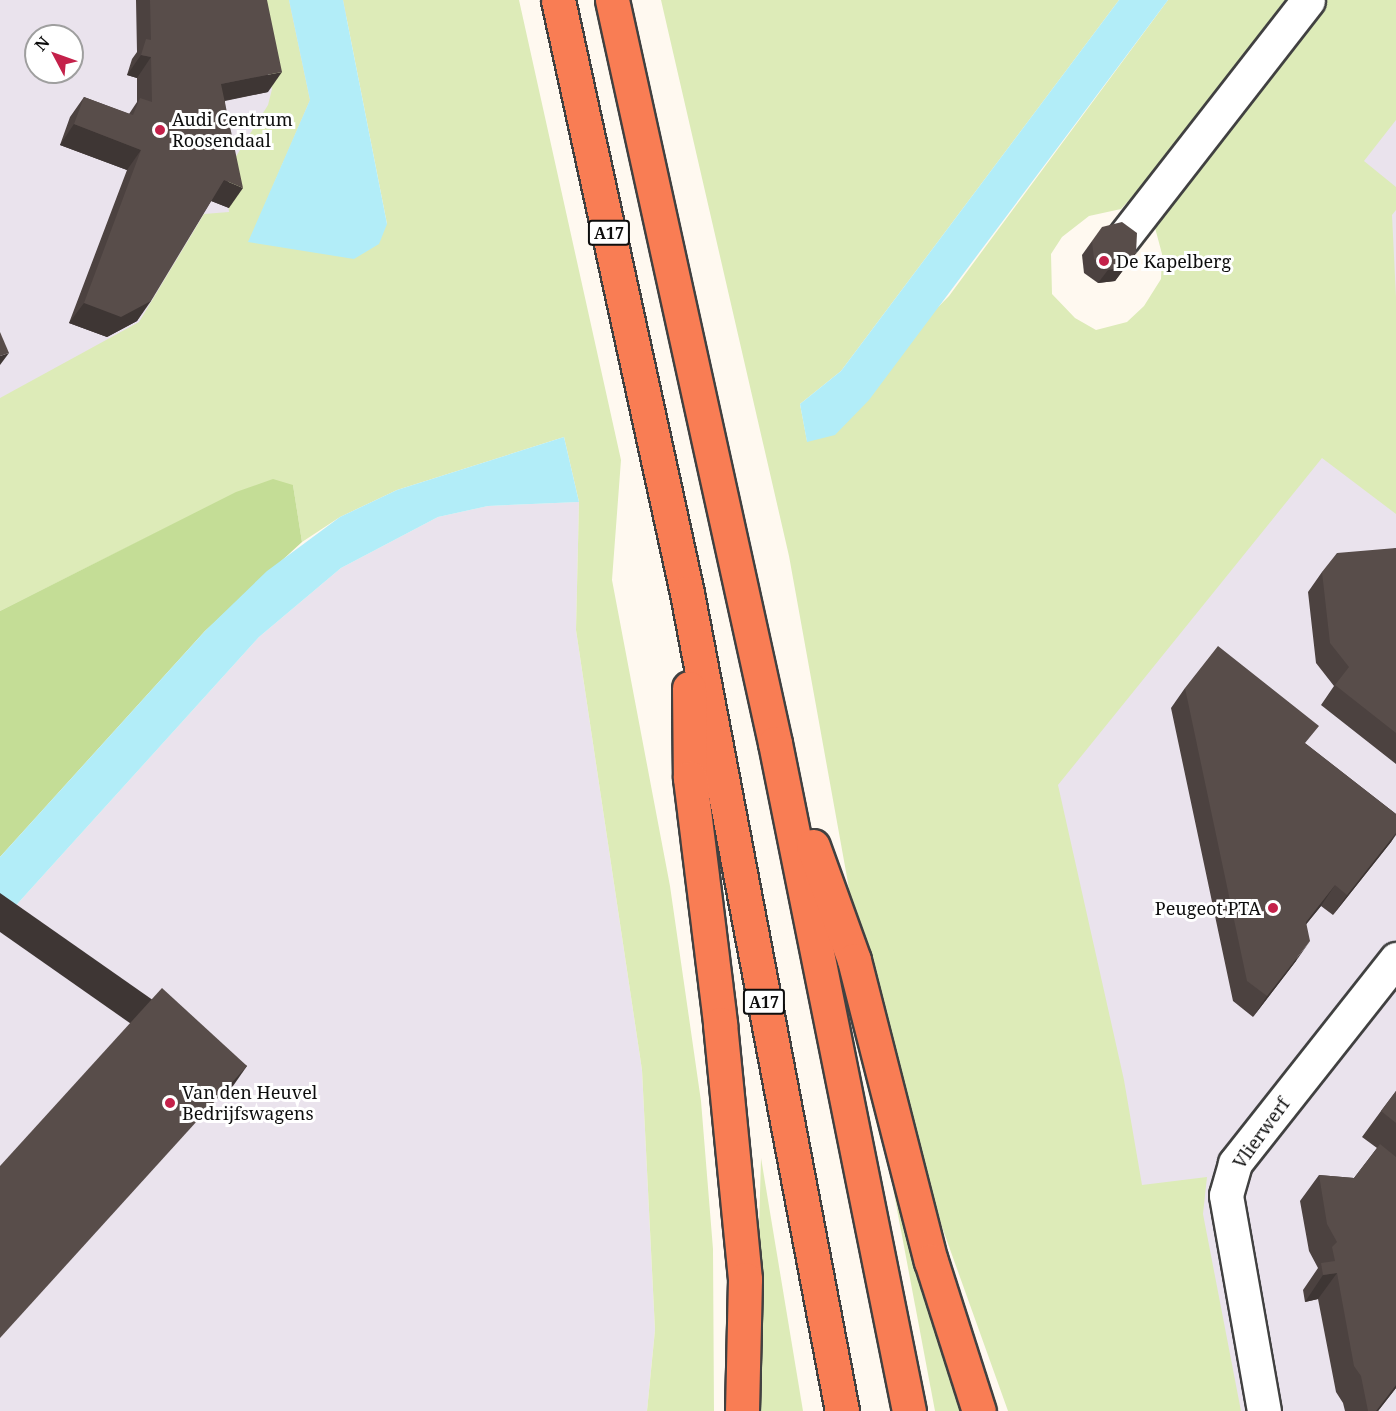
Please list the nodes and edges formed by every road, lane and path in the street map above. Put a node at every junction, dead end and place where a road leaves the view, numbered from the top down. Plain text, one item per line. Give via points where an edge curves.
1 (558, 0) edge
2 (612, 0) edge
3 (1308, 0) edge
4 (1123, 238) edge
5 (687, 593) junction
6 (775, 743) junction
7 (1396, 959) edge
8 (742, 1411) edge
9 (842, 1411) edge
10 (909, 1411) edge
11 (979, 1411) edge
12 (1264, 1411) edge

1 - 5 highway, A17
2 - 6 highway
3 - 4 street
5 - 8 highway, A17 via 690,778 745,1279
5 - 9 highway, A17
6 - 10 highway
6 - 11 highway via 854,960 931,1261
7 - 12 street, Vlierwerf via 1235,1163 1226,1195

